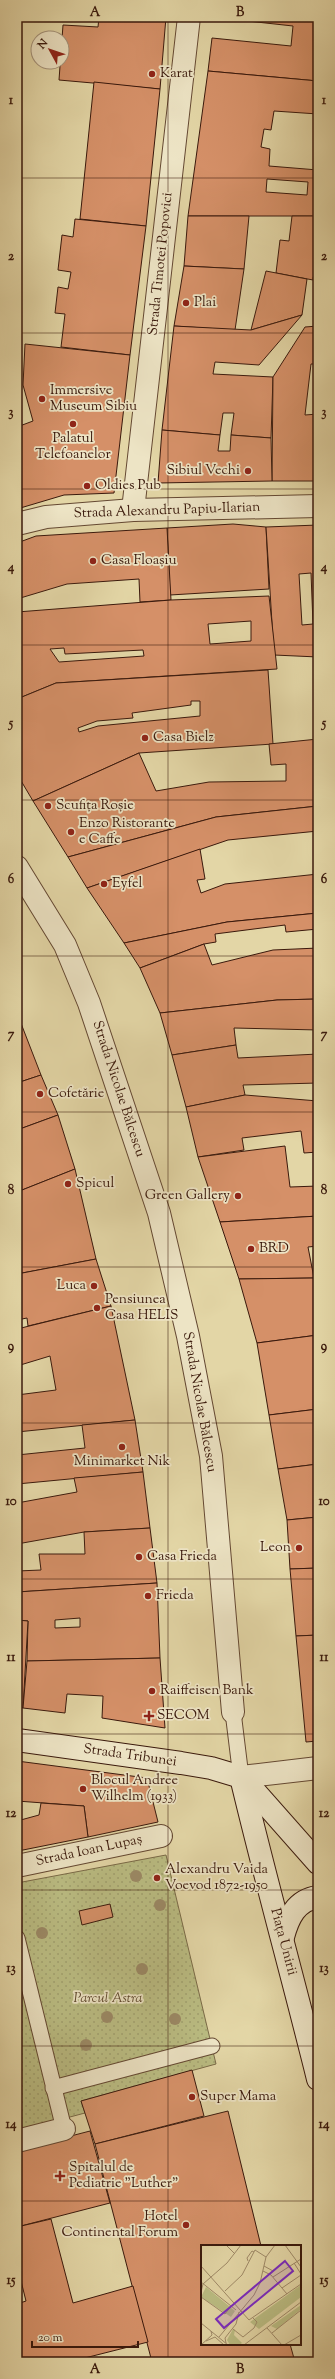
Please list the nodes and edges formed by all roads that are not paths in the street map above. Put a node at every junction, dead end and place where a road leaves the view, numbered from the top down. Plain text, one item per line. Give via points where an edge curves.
1 (189, 17) edge
2 (318, 506) edge
3 (133, 510) junction
4 (17, 524) edge
5 (17, 867) edge
6 (233, 1712) joint
7 (17, 1740) edge
8 (318, 1768) edge
9 (241, 1777) junction
10 (161, 1836) dead end
11 (318, 1863) edge
12 (17, 1866) edge
13 (318, 1897) edge
14 (283, 1937) junction
15 (17, 1938) edge
16 (212, 2046) dead end
17 (318, 2079) edge
18 (53, 2088) junction
19 (64, 2129) joint
20 (17, 2141) edge

1 - 3 street, Strada Timotei Popovici
2 - 3 street, Strada Alexandru Papiu-Ilarian
3 - 4 street, Strada Alexandru Papiu-Ilarian via 46,517
5 - 6 street, Strada Nicolae Bălcescu via 65,946 89,1003 160,1213 188,1336 211,1456
6 - 9 lane, Strada Nicolae Bălcescu
7 - 9 street, Strada Tribunei via 181,1763
8 - 9 street, Strada Tribunei
9 - 11 street
9 - 14 street, Piața Unirii
10 - 12 street, Strada Ioan Lupaș
13 - 14 street via 305,1901 295,1909 288,1920
14 - 17 street, Piața Unirii
15 - 18 lane
16 - 18 lane
18 - 19 lane
19 - 20 street

